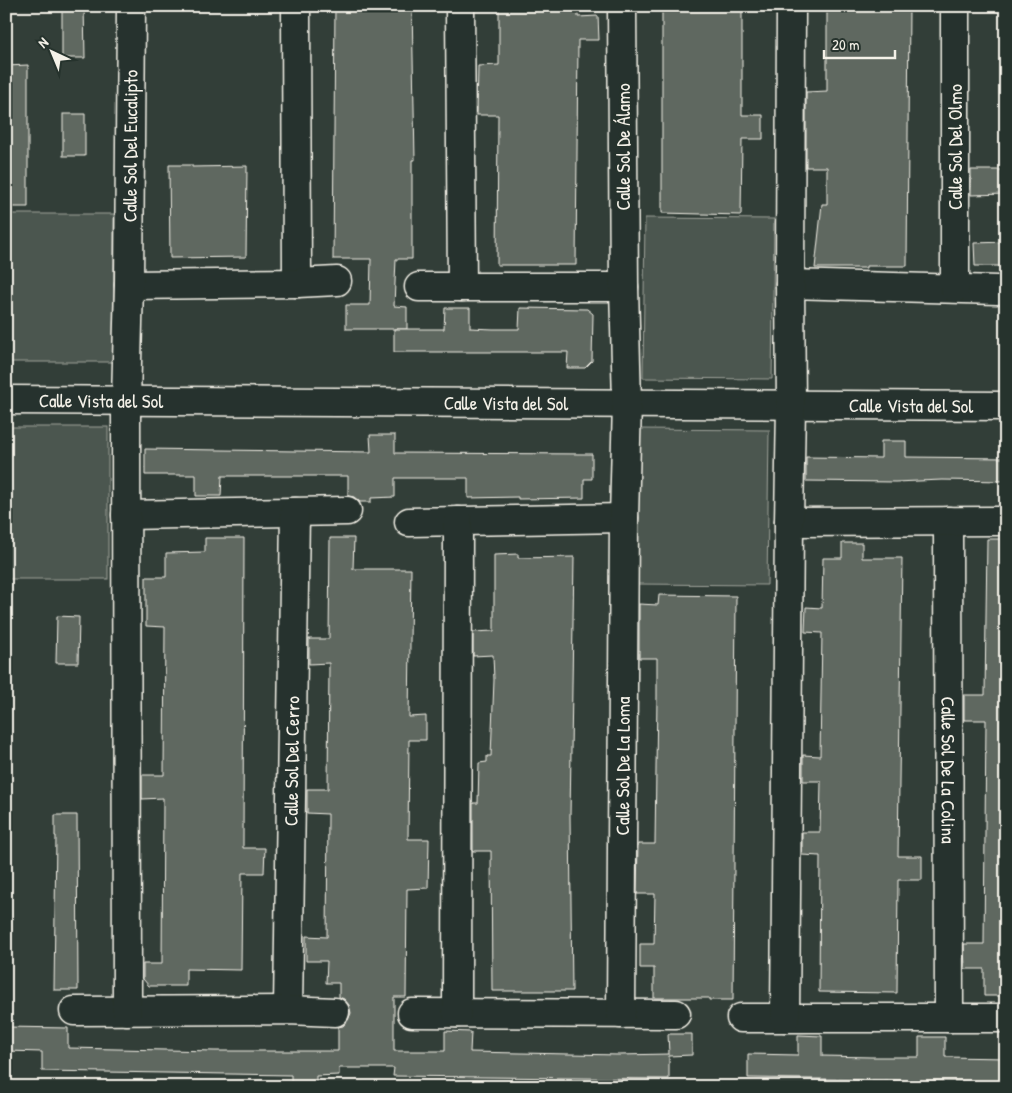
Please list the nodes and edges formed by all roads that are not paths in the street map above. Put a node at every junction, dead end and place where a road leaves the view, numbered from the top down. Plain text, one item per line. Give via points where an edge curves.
1 (132, 6) edge
2 (296, 6) edge
3 (460, 6) edge
4 (622, 6) edge
5 (792, 6) edge
6 (955, 6) edge
7 (337, 281) dead end
8 (297, 284) junction
9 (790, 284) junction
10 (129, 285) junction
11 (419, 287) dead end
12 (462, 287) junction
13 (624, 287) junction
14 (955, 288) junction
15 (997, 290) dead end
16 (6, 400) edge
17 (126, 400) junction
18 (627, 403) junction
19 (791, 406) junction
20 (1006, 406) edge
21 (347, 511) dead end
22 (295, 512) junction
23 (126, 514) junction
24 (624, 518) junction
25 (458, 521) junction
26 (998, 521) dead end
27 (410, 522) dead end
28 (789, 522) junction
29 (948, 522) junction
30 (288, 1010) junction
31 (74, 1011) dead end
32 (127, 1011) junction
33 (335, 1012) dead end
34 (412, 1013) dead end
35 (457, 1013) junction
36 (621, 1014) junction
37 (676, 1014) dead end
38 (741, 1018) dead end
39 (785, 1018) junction
40 (949, 1018) junction
41 (1002, 1018) dead end

1 - 10 street, Calle Sol Del Eucalipto
2 - 8 street
3 - 12 street
4 - 13 street, Calle Sol De Álamo
5 - 9 street
6 - 14 street, Calle Sol Del Olmo
7 - 8 street
8 - 10 street
9 - 14 street
9 - 19 street
10 - 17 street, Calle Sol Del Eucalipto
11 - 12 street
12 - 13 street
13 - 18 street, Calle Sol De Álamo
14 - 15 street
16 - 17 street, Calle Vista del Sol
17 - 18 street, Calle Vista del Sol
17 - 23 street
18 - 19 street, Calle Vista del Sol
18 - 24 street, Calle Sol De La Loma
19 - 20 street, Calle Vista del Sol
19 - 28 street
21 - 22 street
22 - 23 street
22 - 30 street, Calle Sol Del Cerro
23 - 32 street
24 - 25 street
24 - 36 street, Calle Sol De La Loma
25 - 27 street
25 - 35 street
26 - 29 street
28 - 29 street
28 - 39 street
29 - 40 street, Calle Sol De La Colina
30 - 32 street
30 - 33 street
31 - 32 street
34 - 35 street
35 - 36 street
36 - 37 street
38 - 39 street
39 - 40 street
40 - 41 street

